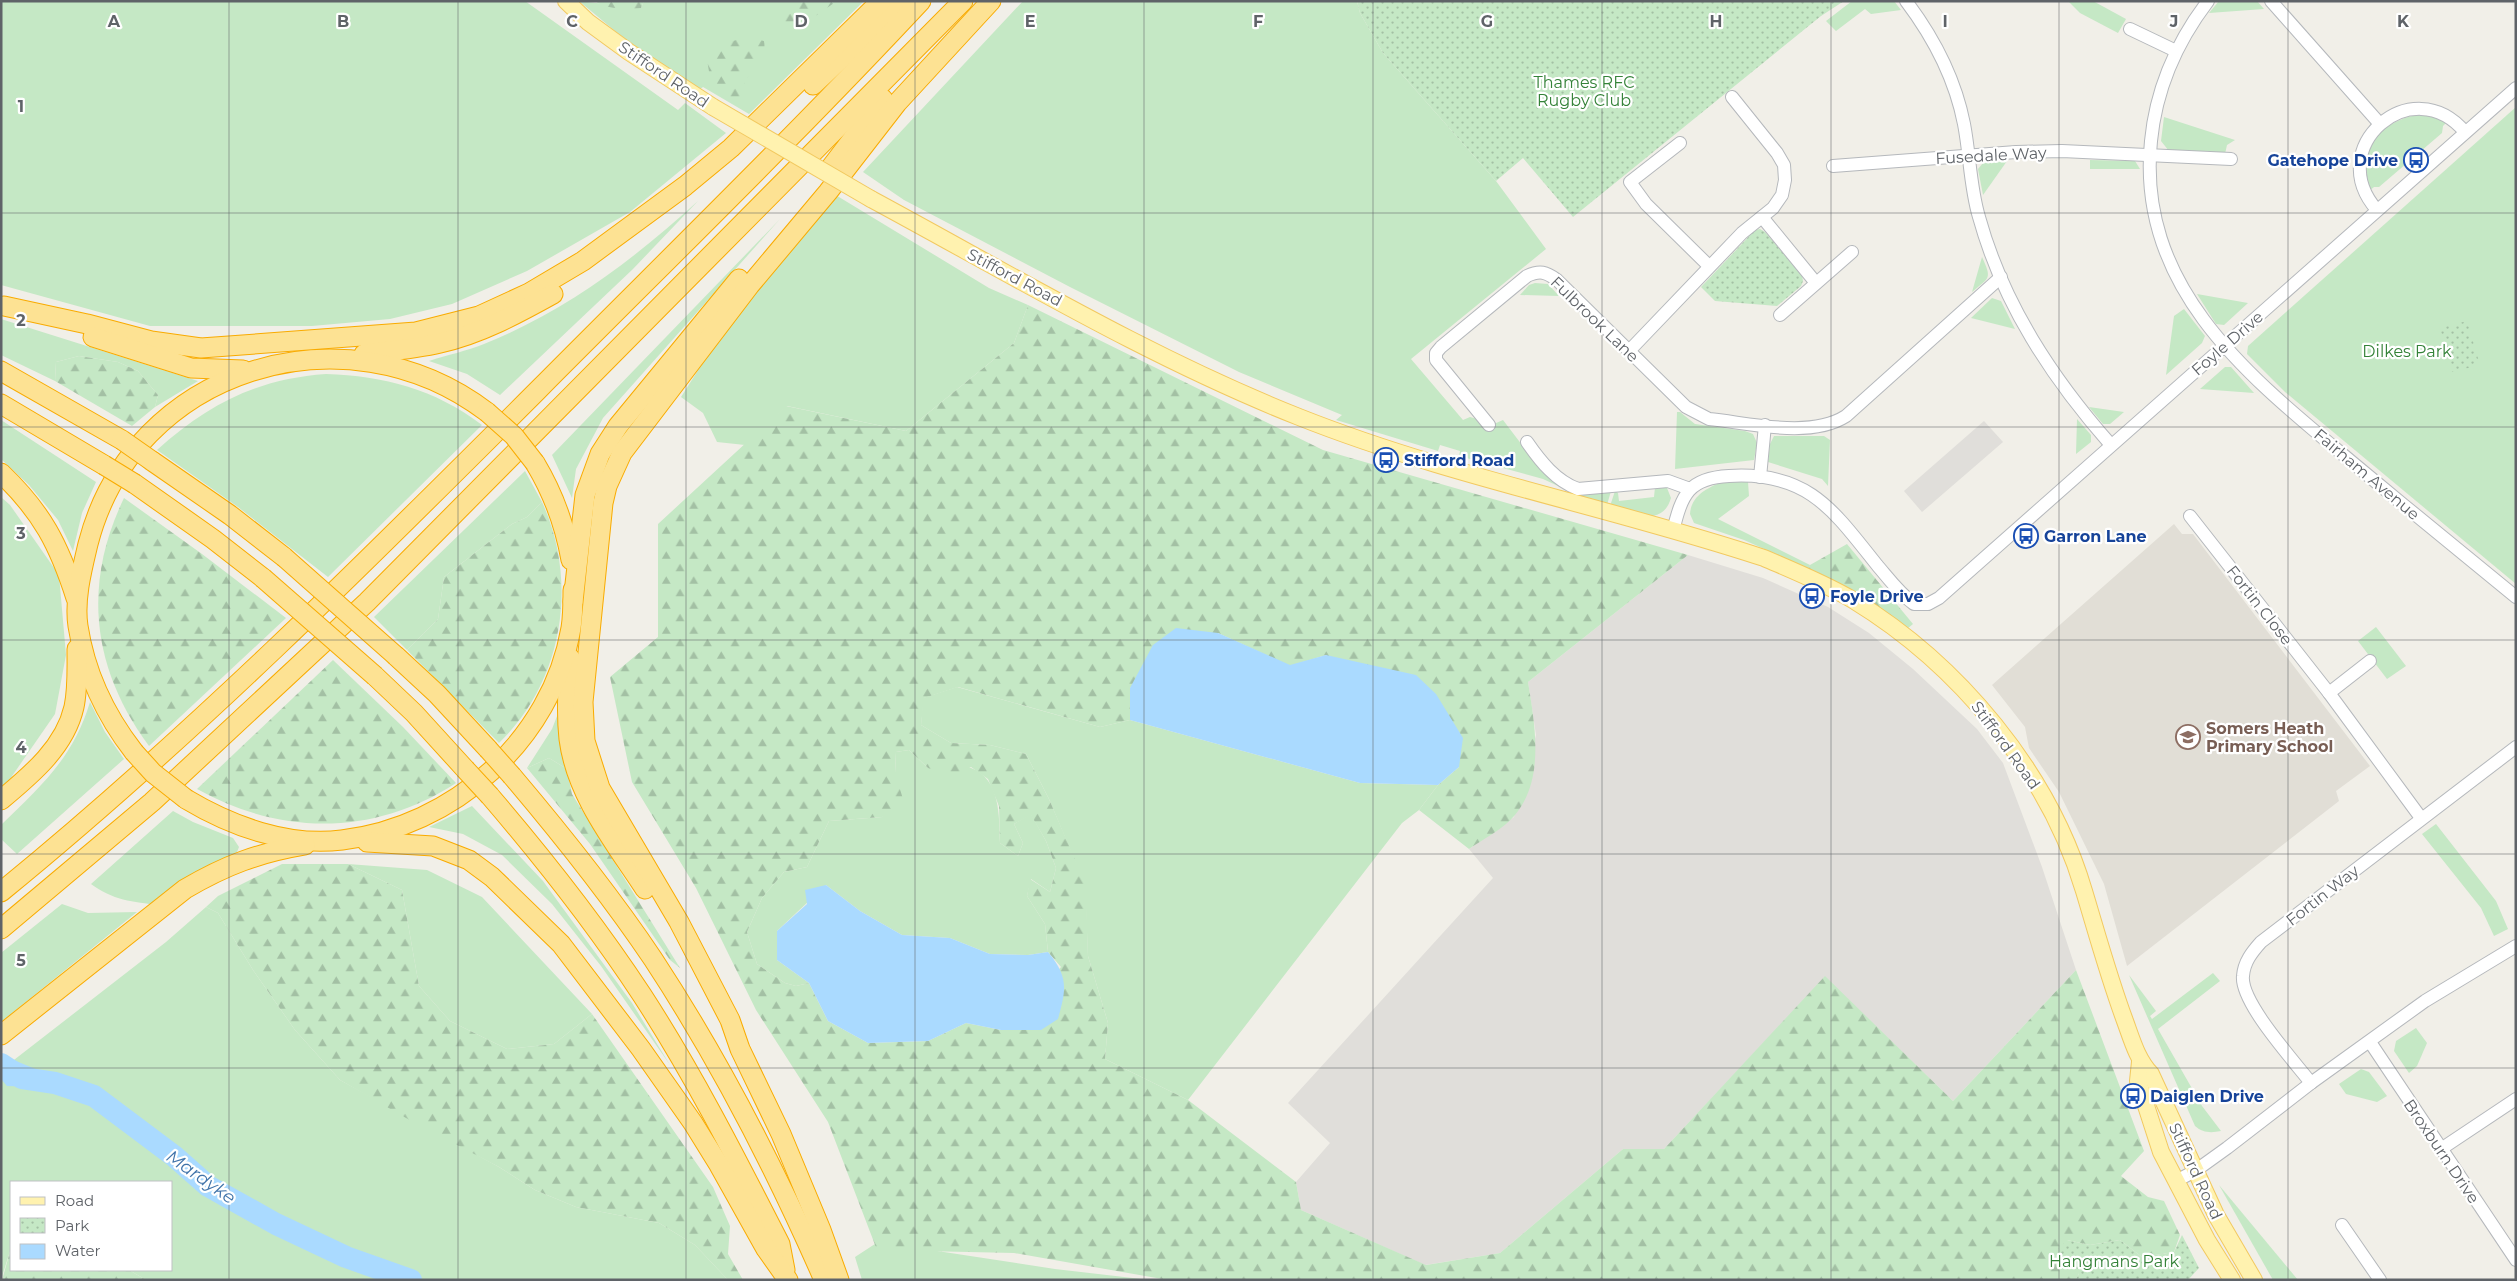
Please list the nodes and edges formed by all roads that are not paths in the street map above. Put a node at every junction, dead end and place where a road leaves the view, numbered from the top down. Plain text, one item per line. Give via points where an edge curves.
1 (566, 1) edge
2 (881, 1) edge
3 (902, 1) edge
4 (921, 1) edge
5 (963, 1) edge
6 (991, 1) edge
7 (1906, 1) edge
8 (2208, 1) edge
9 (2271, 1) edge
10 (2130, 29) dead end
11 (935, 30) junction
12 (2176, 52) junction
13 (2516, 88) edge
14 (1732, 97) dead end
15 (2380, 124) junction
16 (2465, 132) junction
17 (1680, 143) dead end
18 (2149, 154) junction
19 (1968, 155) junction
20 (2231, 159) dead end
21 (1833, 166) dead end
22 (2377, 210) junction
23 (1762, 217) junction
24 (1852, 252) dead end
25 (1709, 266) junction
26 (2001, 278) junction
27 (1816, 283) junction
28 (3, 305) edge
29 (1780, 315) dead end
30 (2224, 345) junction
31 (1629, 351) junction
32 (328, 358) junction
33 (256, 369) junction
34 (1, 371) edge
35 (1, 404) edge
36 (1489, 425) dead end
37 (1765, 425) junction
38 (1527, 442) dead end
39 (2111, 445) junction
40 (1, 472) edge
41 (1760, 477) junction
42 (1690, 489) junction
43 (2190, 516) dead end
44 (1673, 531) junction
45 (2516, 597) edge
46 (78, 601) junction
47 (573, 602) junction
48 (78, 625) junction
49 (571, 628) junction
50 (2370, 661) dead end
51 (2329, 693) junction
52 (2516, 747) edge
53 (1, 800) edge
54 (2421, 818) junction
55 (336, 841) junction
56 (1, 892) edge
57 (1, 929) edge
58 (2516, 946) edge
59 (1, 1035) edge
60 (2370, 1042) junction
61 (740, 1049) junction
62 (2140, 1062) junction
63 (2311, 1083) junction
64 (2516, 1100) edge
65 (2441, 1150) junction
66 (2195, 1171) junction
67 (2176, 1181) junction
68 (2342, 1225) dead end
69 (813, 1232) junction
70 (773, 1247) junction
71 (2516, 1260) edge
72 (787, 1278) edge
73 (824, 1280) edge
74 (839, 1280) edge
75 (2232, 1280) edge
76 (2254, 1280) edge
77 (2380, 1280) edge

1 - 44 main road, Stifford Road, bridge via 595,27 713,108 871,199 1156,352 1264,402 1344,434
2 - 28 highway via 731,148 678,192 576,265 510,303 478,316 416,332 201,348 151,342
3 - 32 highway via 692,193 622,250 569,285 515,315 456,339 415,348
4 - 56 highway via 363,564 169,748
5 - 11 highway
6 - 61 highway via 897,103 744,292 632,438 614,469 603,503 583,702 589,759 608,802 684,931 730,1020
7 - 19 street via 1941,55 1952,80 1964,124
8 - 12 street, Fairham Avenue
9 - 15 street
10 - 12 street
11 - 47 highway via 818,185 608,440 585,495
11 - 57 highway via 367,602 192,767
12 - 18 street, Fairham Avenue via 2153,112
13 - 16 street, Foyle Drive
14 - 23 street via 1784,165 1786,180 1782,195
15 - 16 street via 2397,114 2421,109 2442,113
15 - 22 street via 2365,144 2359,166 2364,192
16 - 22 street, Foyle Drive
17 - 25 street via 1630,182 1646,204
18 - 19 street, Fusedale Way via 2062,151
18 - 20 street, Fusedale Way
18 - 30 street, Fairham Avenue via 2151,200 2164,253 2188,299
19 - 21 street, Fusedale Way
19 - 26 street via 1979,217
22 - 30 street, Foyle Drive
23 - 25 street
23 - 27 street
24 - 27 street
25 - 31 street
26 - 37 street, Fulbrook Lane via 1836,423 1807,429
26 - 39 street via 2041,357
27 - 29 street
28 - 33 highway via 122,348 191,368
30 - 39 street, Foyle Drive
30 - 45 street, Fairham Avenue via 2302,421
31 - 36 street, Fulbrook Lane via 1557,280 1546,272 1526,276 1436,353 1436,360
31 - 37 street, Fulbrook Lane via 1697,414 1709,419
32 - 33 highway
32 - 47 highway, bridge via 380,362 452,388 514,436 535,463 563,523 571,564
33 - 46 highway via 218,385 188,403 128,458 96,519 85,557
34 - 69 highway, bridge via 122,440 230,515 284,557 437,694 512,776 593,875 680,1001
35 - 70 highway, bridge via 135,484 213,539 263,578 414,713 490,796 584,911 642,996 698,1087
37 - 41 street
38 - 42 street via 1558,477 1578,489 1668,481
39 - 41 street, Foyle Drive via 1939,598 1928,604 1914,604 1897,590 1841,520 1820,500 1793,484
40 - 46 highway via 32,507 58,546
41 - 42 street via 1740,475 1704,479
42 - 44 street via 1683,498
43 - 51 street, Fortin Close
44 - 62 main road, Stifford Road via 1764,558 1853,600 1913,643 1988,716 2043,798 2071,856
46 - 48 highway
47 - 49 highway
48 - 53 highway via 74,708 60,739 43,762
48 - 55 highway, bridge via 94,684 112,721 153,773 186,799 232,822 264,833
49 - 55 highway via 556,680 540,712 518,744 482,780 447,804 401,825 376,834
49 - 61 highway via 567,714 570,741 582,784
50 - 51 street
51 - 54 street, Fortin Close
52 - 54 street, Fortin Way
54 - 63 street, Fortin Way via 2261,942 2249,956 2243,977 2246,993 2253,1007
55 - 59 highway via 253,856 217,871 166,903
55 - 70 highway via 418,844 445,849 480,868 522,905 562,944 662,1078
58 - 60 street via 2425,1000
60 - 63 street
60 - 65 street, Broxburn Drive
61 - 69 highway via 781,1134
62 - 66 main road, Stifford Road via 2151,1074
62 - 67 main road, Stifford Road via 2138,1081 2161,1152
63 - 66 street
64 - 65 street
65 - 71 street, Broxburn Drive
66 - 67 street
66 - 76 main road, Stifford Road
67 - 75 main road, Stifford Road
68 - 77 street
69 - 73 highway
69 - 74 highway
70 - 72 highway

